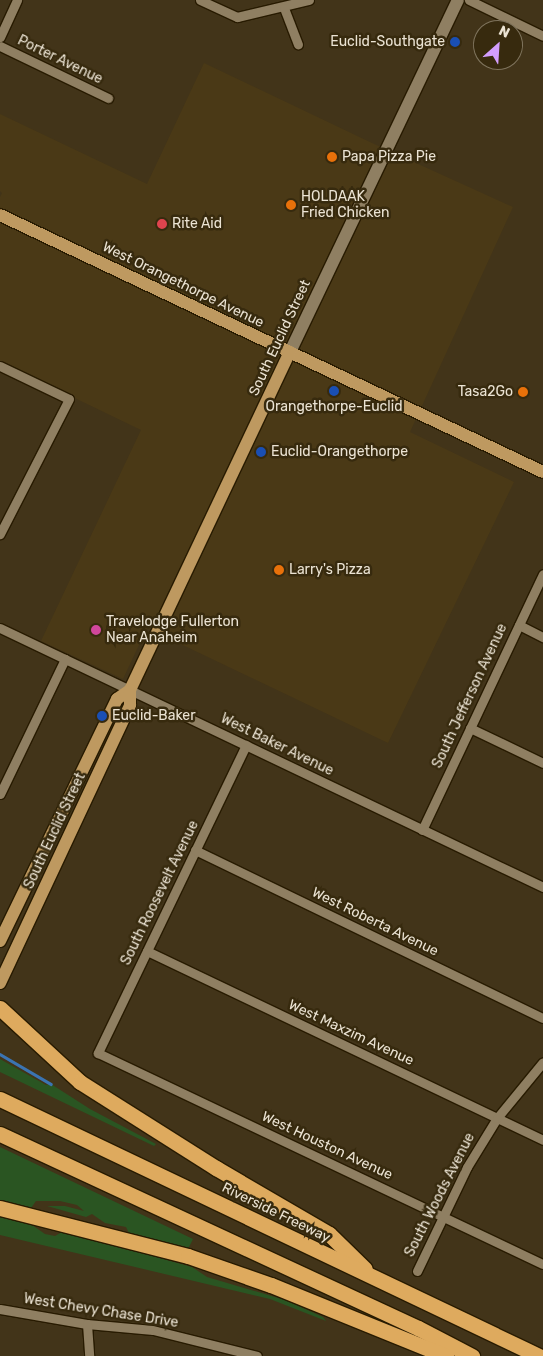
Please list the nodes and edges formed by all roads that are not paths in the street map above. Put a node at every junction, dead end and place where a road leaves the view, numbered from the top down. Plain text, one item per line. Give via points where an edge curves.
1 (17, 0) edge
2 (200, 0) edge
3 (309, 0) edge
4 (458, 0) edge
5 (469, 0) edge
6 (284, 8) junction
7 (543, 36) edge
8 (0, 37) edge
9 (298, 44) dead end
10 (0, 46) edge
11 (108, 98) dead end
12 (0, 215) edge
13 (290, 352) junction
14 (0, 366) edge
15 (543, 472) edge
16 (0, 534) edge
17 (543, 574) edge
18 (519, 625) junction
19 (0, 628) edge
20 (543, 637) edge
21 (65, 659) junction
22 (130, 690) junction
23 (470, 728) junction
24 (246, 745) junction
25 (543, 762) edge
26 (0, 794) edge
27 (422, 830) junction
28 (195, 850) junction
29 (543, 887) edge
30 (0, 941) edge
31 (147, 951) junction
32 (0, 983) edge
33 (0, 1008) edge
34 (543, 1018) edge
35 (98, 1053) joint
36 (543, 1062) edge
37 (0, 1099) edge
38 (497, 1118) junction
39 (0, 1134) edge
40 (543, 1140) edge
41 (0, 1208) edge
42 (443, 1216) junction
43 (543, 1264) edge
44 (417, 1271) dead end
45 (373, 1277) junction
46 (0, 1309) edge
47 (87, 1324) junction
48 (89, 1356) edge
49 (257, 1356) edge
50 (446, 1356) edge
51 (472, 1356) edge
52 (539, 1356) edge

1 - 8 street
2 - 6 street via 236,17
3 - 6 street
4 - 13 main road, South Euclid Street
5 - 7 street
6 - 9 street
10 - 11 street, Porter Avenue
12 - 13 main road, West Orangethorpe Avenue
13 - 15 main road, West Orangethorpe Avenue
13 - 22 main road, South Euclid Street
14 - 16 street via 68,399
17 - 18 street, South Jefferson Avenue
18 - 20 street
18 - 23 street, South Jefferson Avenue
19 - 21 street, West Baker Avenue
21 - 22 street, West Baker Avenue
21 - 26 street
22 - 24 street, West Baker Avenue
22 - 30 main road, South Euclid Street via 117,699
22 - 32 main road, South Euclid Street via 130,704
23 - 25 street
23 - 27 street, South Jefferson Avenue
24 - 27 street, West Baker Avenue
24 - 28 street, South Roosevelt Avenue
27 - 29 street, West Baker Avenue
28 - 31 street, South Roosevelt Avenue
28 - 34 street, West Roberta Avenue
31 - 35 street, South Roosevelt Avenue
31 - 38 street, West Maxzim Avenue
33 - 45 highway via 80,1082 216,1168 329,1234
35 - 42 street, West Houston Avenue
36 - 38 street, South Woods Avenue
37 - 45 highway, Riverside Freeway
38 - 40 street, West Maxzim Avenue
38 - 42 street, South Woods Avenue via 466,1168
39 - 51 highway
41 - 50 highway via 188,1256 271,1285
42 - 43 street, West Houston Avenue
42 - 44 street, South Woods Avenue
45 - 52 highway, Riverside Freeway
46 - 47 street, West Chevy Chase Drive
47 - 48 street
47 - 49 street, West Chevy Chase Drive via 153,1330

